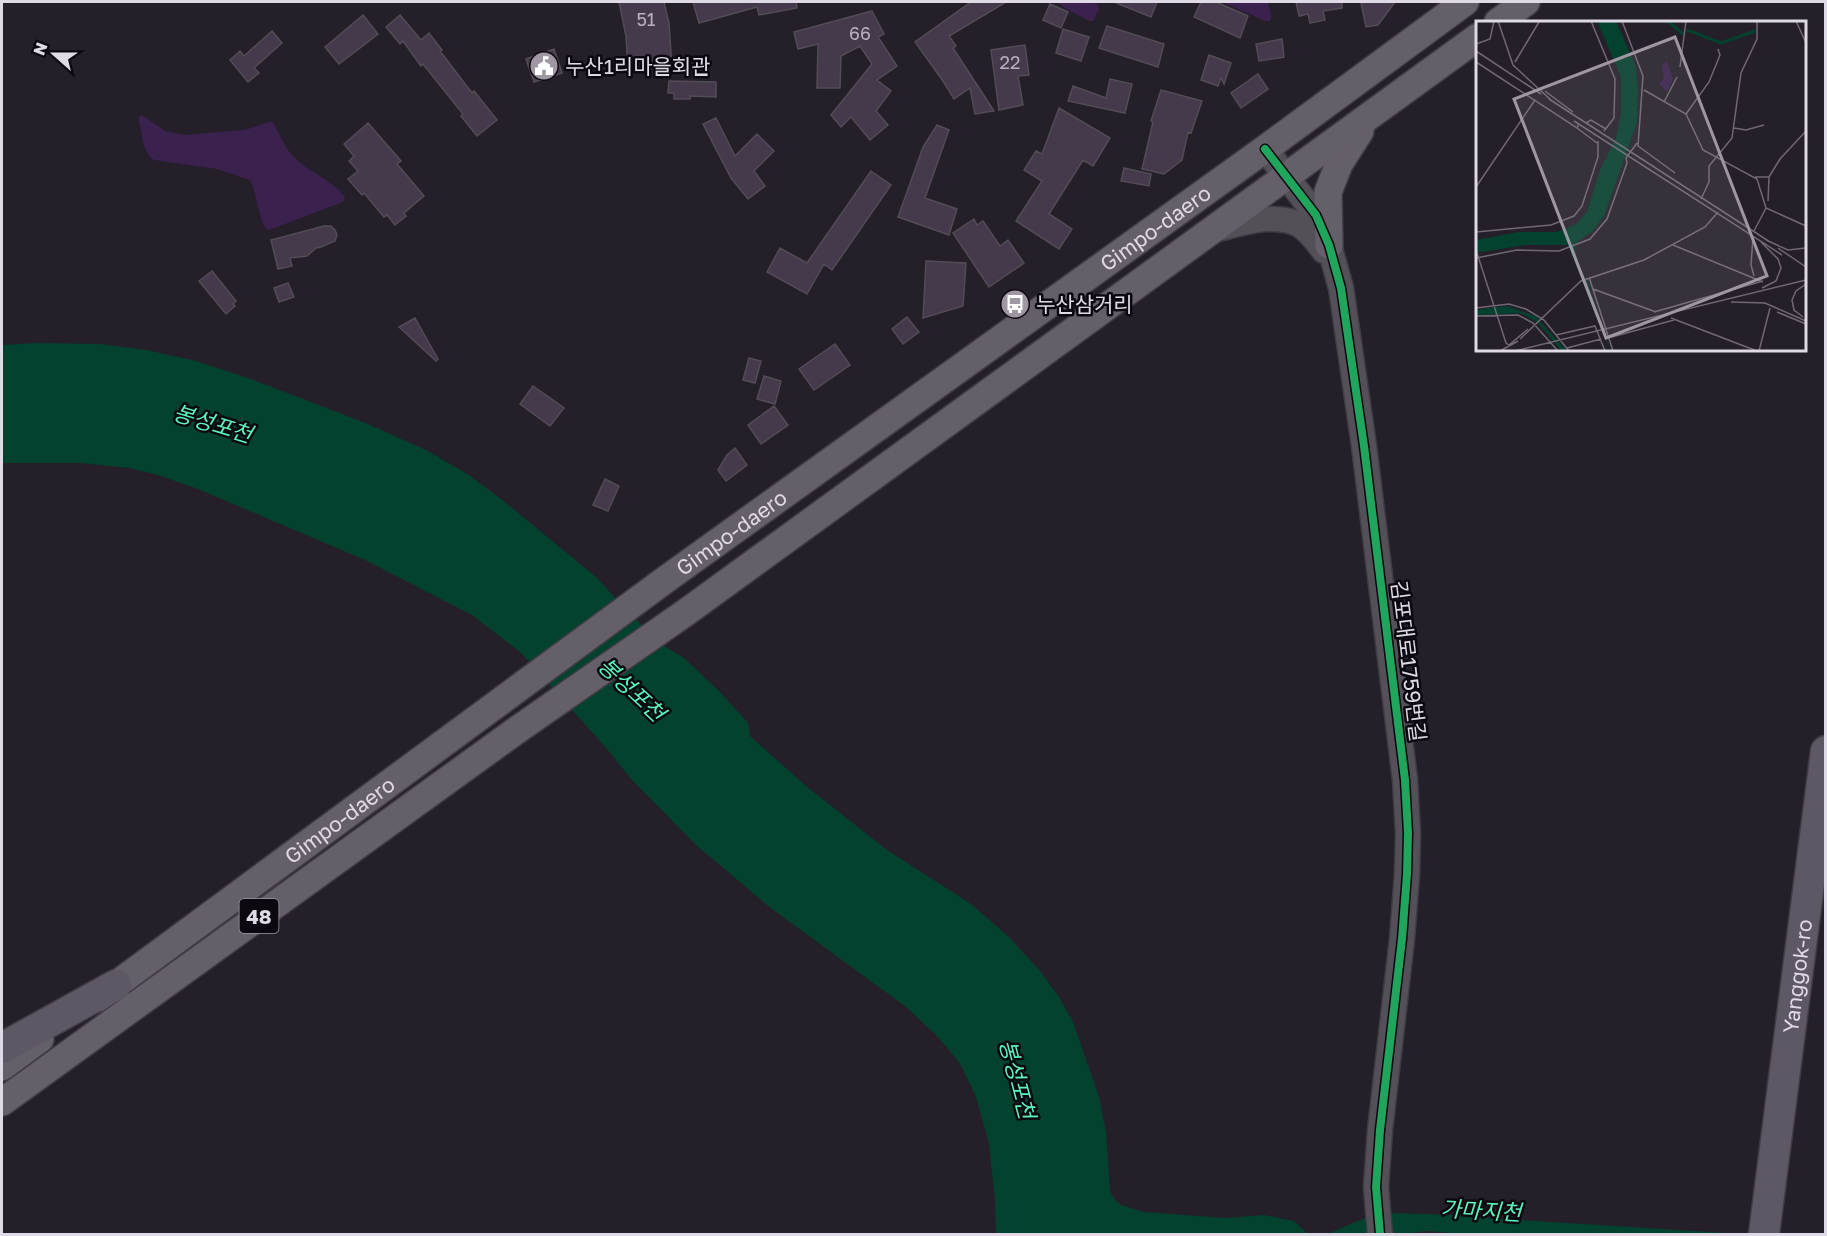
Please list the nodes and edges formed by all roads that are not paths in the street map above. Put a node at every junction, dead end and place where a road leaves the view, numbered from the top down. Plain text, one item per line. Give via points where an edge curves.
1 (1465, 2) edge
2 (1526, 2) edge
3 (1499, 21) edge
4 (1476, 38) edge
5 (1329, 101) junction
6 (1359, 124) junction
7 (1264, 149) junction
8 (1287, 177) junction
9 (1214, 230) junction
10 (1331, 253) junction
11 (1037, 312) junction
12 (1058, 343) junction
13 (1826, 751) edge
14 (1826, 887) edge
15 (116, 985) junction
16 (2, 1048) edge
17 (2, 1067) edge
18 (2, 1102) edge
19 (1776, 1204) junction
20 (1380, 1234) edge
21 (1764, 1234) edge
22 (1782, 1234) edge

1 - 5 main road, Gimpo-daero / 48
2 - 3 main road
4 - 6 main road, Gimpo-daero / 48
5 - 6 main road
5 - 7 main road, Gimpo-daero / 48
6 - 8 main road, Gimpo-daero / 48
6 - 10 main road via 1332,179 1328,198
7 - 8 street, 김포대로1759번길
7 - 11 main road, Gimpo-daero / 48
8 - 9 main road, Gimpo-daero / 48
8 - 10 street, 김포대로1759번길 via 1316,215
9 - 10 street via 1259,220 1288,221 1299,225
9 - 12 main road, Gimpo-daero / 48
10 - 20 street, 김포대로1759번길 via 1341,288 1364,446 1405,780 1407,874 1380,1130
11 - 12 main road
11 - 15 main road, Gimpo-daero / 48 via 665,580
12 - 18 main road, Gimpo-daero / 48
13 - 19 highway, Yanggok-ro
14 - 19 highway, Yanggok-ro
15 - 16 highway
15 - 17 main road, Gimpo-daero / 48
19 - 21 highway
19 - 22 highway

